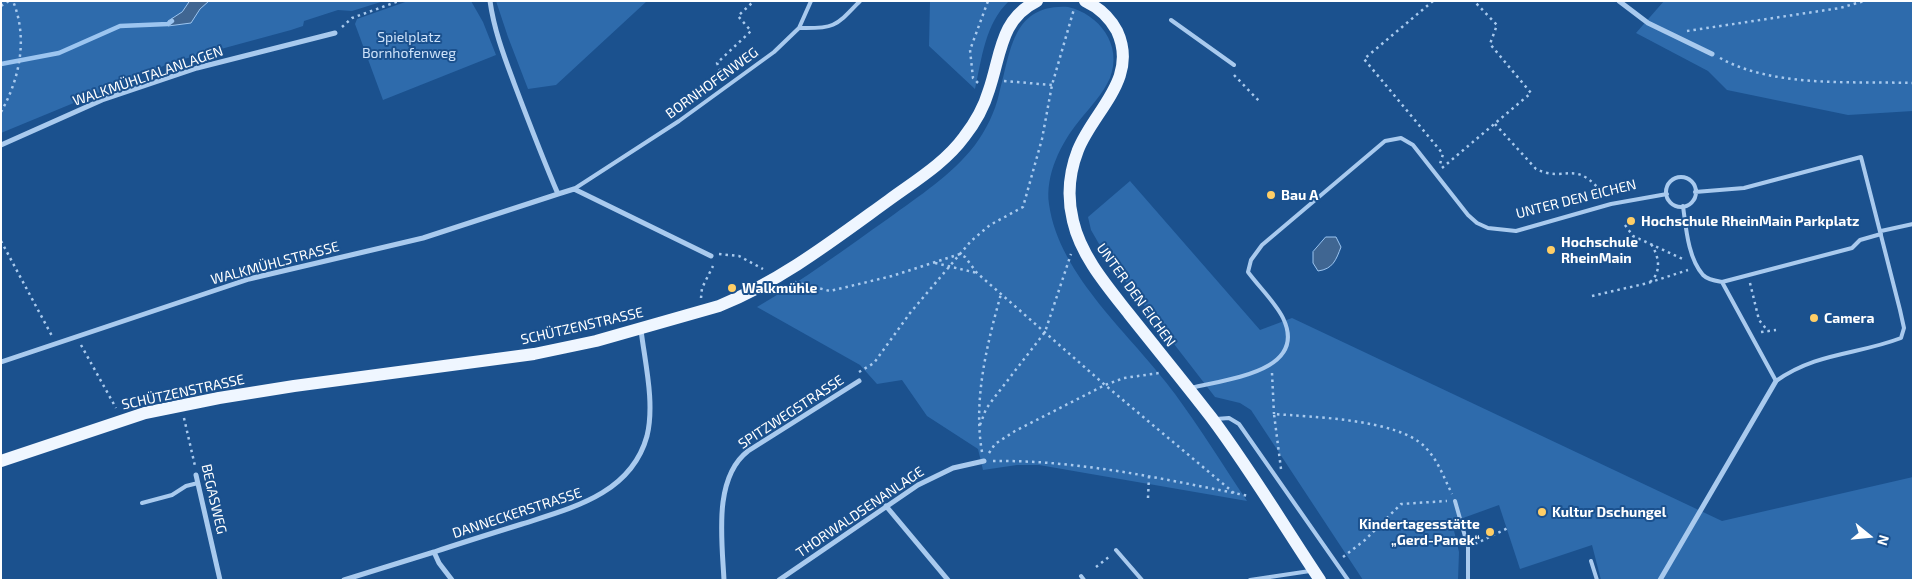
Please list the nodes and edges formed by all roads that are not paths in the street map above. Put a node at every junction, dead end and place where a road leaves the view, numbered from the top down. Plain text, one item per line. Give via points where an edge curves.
1 (490, 1) edge
2 (810, 1) edge
3 (860, 1) edge
4 (1038, 1) edge
5 (1620, 1) edge
6 (1080, 4) edge
7 (1171, 20) dead end
8 (799, 28) junction
9 (335, 33) road end
10 (1712, 54) road end
11 (1234, 65) dead end
12 (1, 144) edge
13 (574, 189) junction
14 (1696, 192) junction
15 (558, 194) junction
16 (1666, 194) junction
17 (1683, 206) junction
18 (1913, 224) edge
19 (1881, 233) junction
20 (711, 256) road end
21 (1722, 282) junction
22 (641, 329) junction
23 (1, 362) edge
24 (859, 381) road end
25 (1776, 382) junction
26 (1188, 389) junction
27 (1212, 419) junction
28 (1, 460) edge
29 (984, 461) road end
30 (196, 475) road end
31 (198, 483) junction
32 (1455, 500) road end
33 (142, 503) dead end
34 (886, 506) junction
35 (1116, 550) road end
36 (434, 552) junction
37 (1591, 562) dead end
38 (1317, 575) edge
39 (220, 580) edge
40 (344, 580) edge
41 (452, 580) edge
42 (724, 580) edge
43 (779, 580) edge
44 (948, 580) edge
45 (1142, 580) edge
46 (1250, 580) edge
47 (1348, 580) edge
48 (1468, 580) edge
49 (1597, 580) edge
50 (1660, 580) edge

1 - 15 street via 499,41
2 - 8 lane
3 - 8 lane via 838,23 827,28
4 - 22 main road, SCHÜTZENSTRASSE via 1022,10 1008,26 1000,44 986,100 955,148 934,168 777,277 720,306
5 - 10 street via 1648,23
6 - 26 main road, UNTER DEN EICHEN via 1097,8 1111,21 1120,39 1124,59 1116,87 1082,142 1072,168 1070,204 1078,236 1099,275
7 - 11 lane
8 - 13 lane, BORNHOFENWEG via 774,52 647,143
9 - 12 street, WALKMÜHLTALANLAGEN via 197,68 102,100
13 - 15 street, BORNHOFENWEG
13 - 20 street
14 - 16 lane via 1690,180 1682,177 1669,184
14 - 17 lane via 1690,203
14 - 19 lane via 1744,188 1861,157
15 - 23 street, WALKMÜHLSTRASSE via 423,238 249,278
16 - 17 lane via 1674,205
16 - 26 lane, UNTER DEN EICHEN via 1611,204 1516,231 1488,228 1468,215 1413,145 1401,138 1385,141 1262,245 1251,260 1248,272 1282,317 1289,340 1286,350 1272,364 1260,370
17 - 21 lane via 1698,266 1707,278
18 - 19 lane
19 - 21 lane via 1860,240 1852,248
19 - 25 lane via 1904,328 1901,338 1830,355 1800,367
21 - 25 lane
22 - 28 main road, SCHÜTZENSTRASSE via 534,354 250,393 122,419
22 - 36 street, DANNECKERSTRASSE via 649,418 641,453 630,470 611,488 587,502
24 - 42 street, SPITZWEGSTRASSE via 748,451 735,464 726,482 723,502
25 - 50 street
26 - 27 main road, UNTER DEN EICHEN
27 - 38 main road, UNTER DEN EICHEN
27 - 47 lane via 1235,420
29 - 34 street, THORWALDSENANLAGE via 939,474
30 - 31 street, BEGASWEG
31 - 33 lane via 172,495
31 - 39 street, BEGASWEG
32 - 48 lane via 1468,547
34 - 43 street, THORWALDSENANLAGE
34 - 44 street
35 - 45 lane
36 - 40 street, DANNECKERSTRASSE
36 - 41 street
37 - 49 lane
38 - 46 lane

